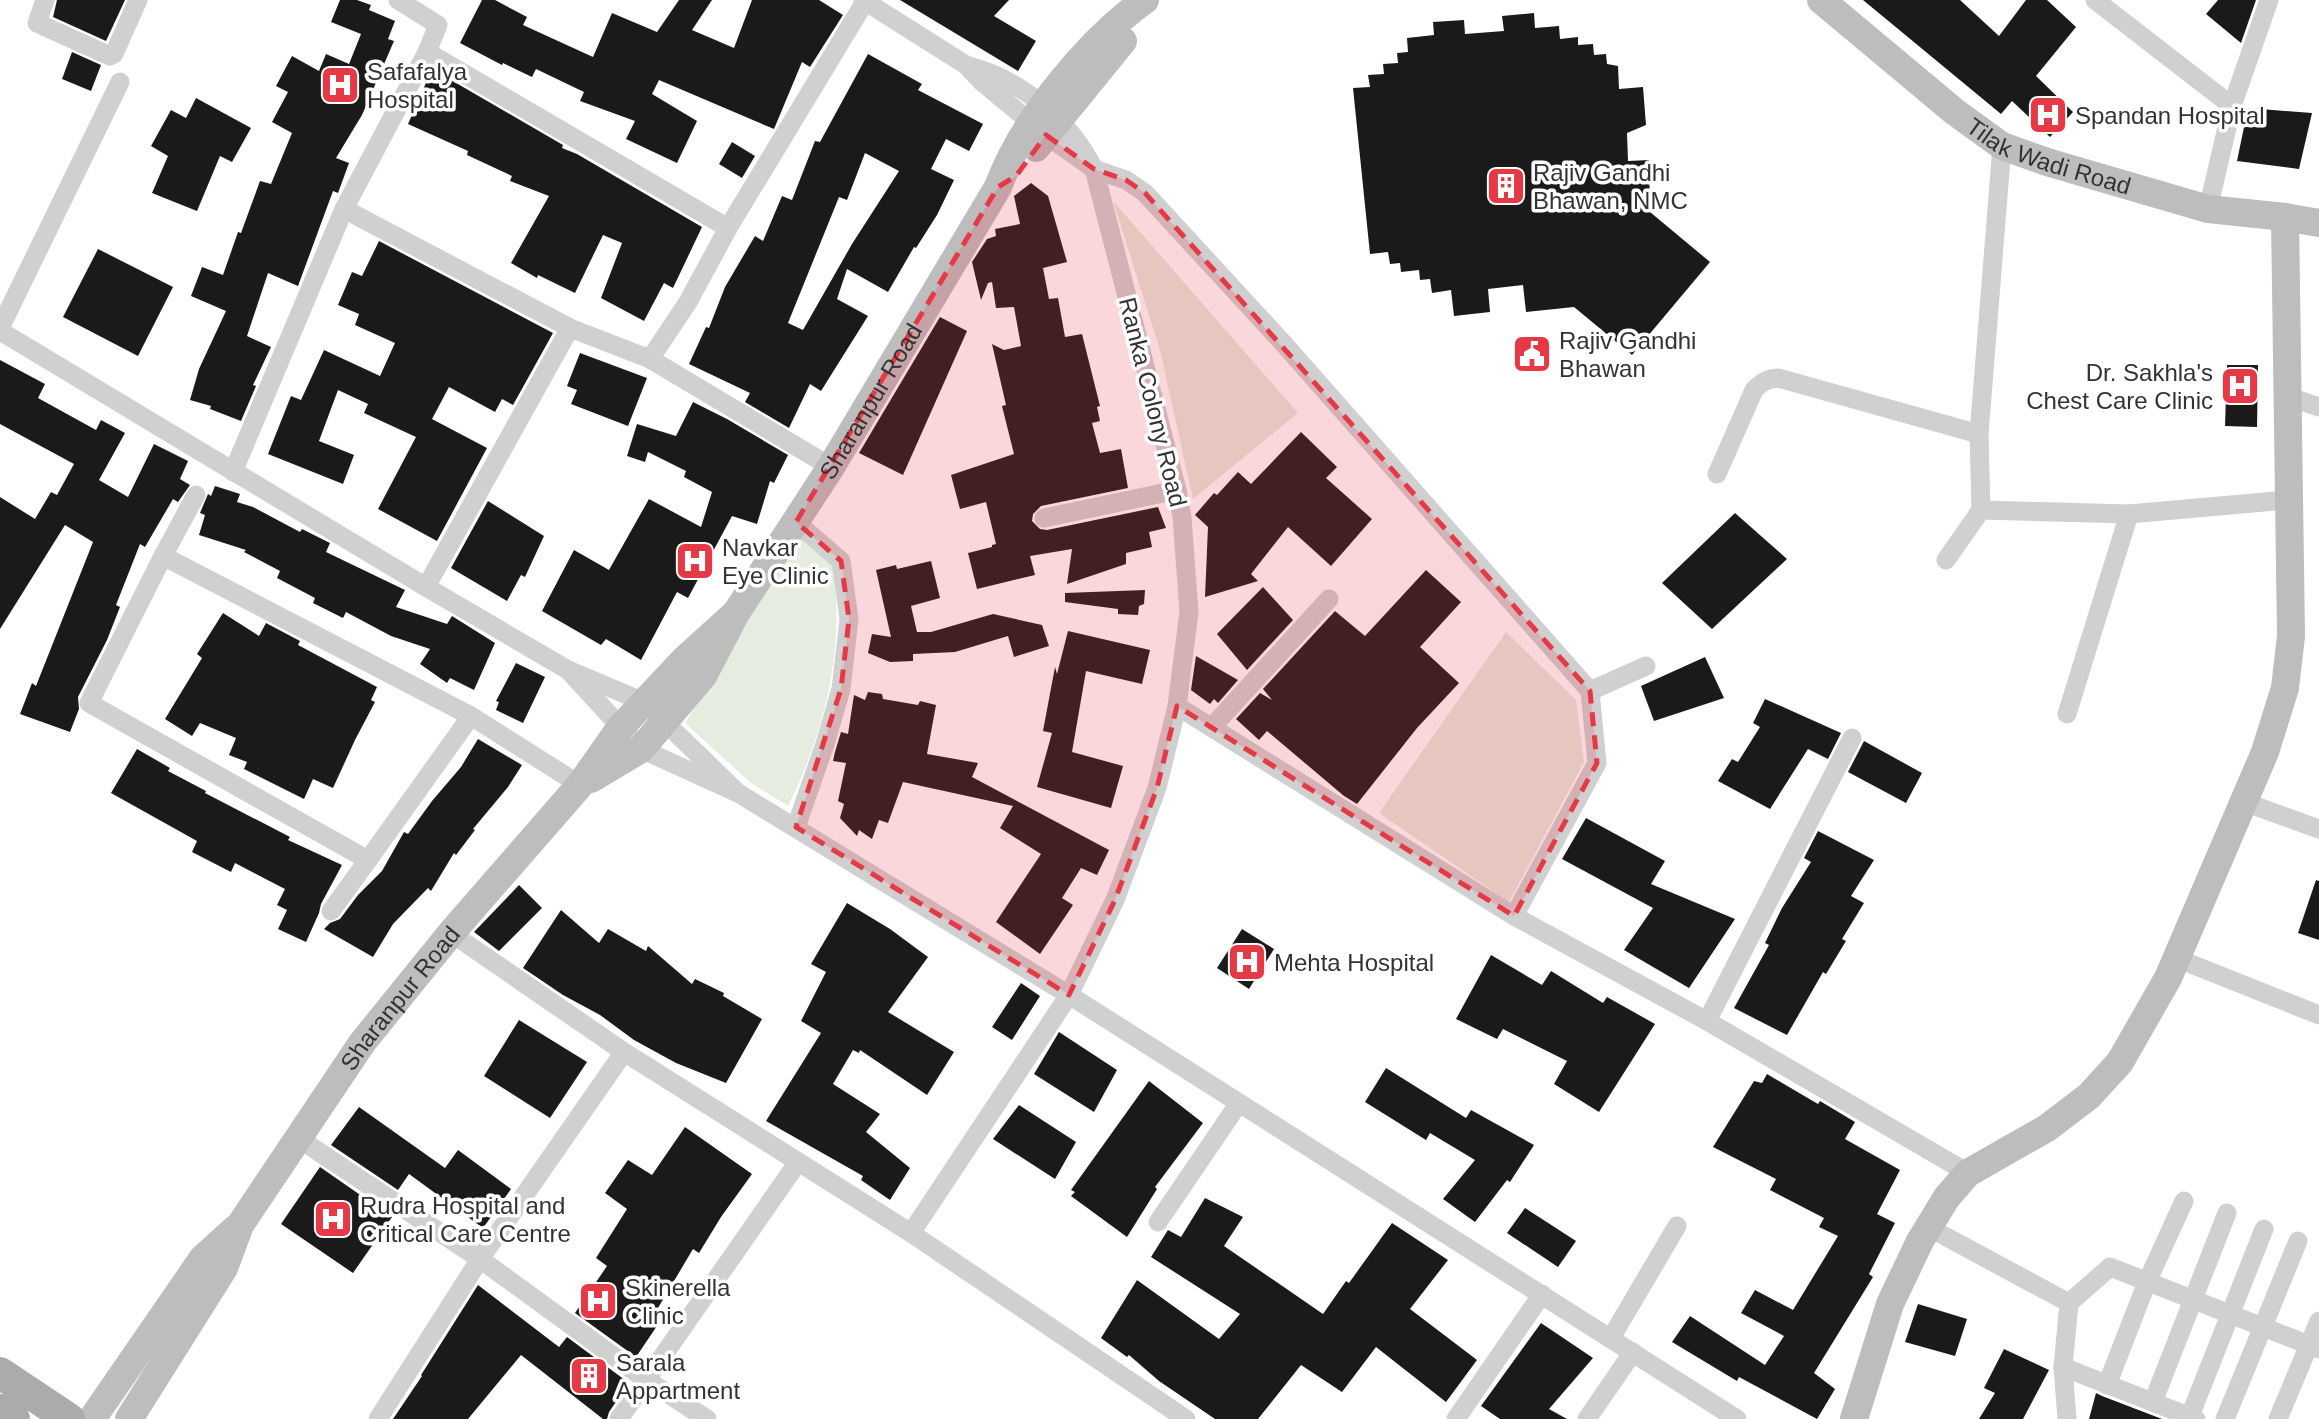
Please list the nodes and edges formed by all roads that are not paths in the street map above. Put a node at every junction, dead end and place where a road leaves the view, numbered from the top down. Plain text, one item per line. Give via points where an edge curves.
1 (45, 0) edge
2 (138, 0) edge
3 (398, 0) edge
4 (1145, 0) edge
5 (1156, 0) edge
6 (1821, 0) edge
7 (2095, 0) edge
8 (2269, 0) edge
9 (865, 1) edge
10 (427, 52) junction
11 (120, 82) dead end
12 (2232, 106) junction
13 (1045, 120) junction
14 (2002, 146) junction
15 (1094, 170) junction
16 (344, 209) junction
17 (2208, 209) junction
18 (2286, 217) junction
19 (2319, 223) edge
20 (728, 228) junction
21 (570, 328) junction
22 (0, 329) edge
23 (650, 359) junction
24 (2287, 396) junction
25 (2319, 407) edge
26 (1979, 434) junction
27 (831, 467) junction
28 (233, 472) junction
29 (1717, 474) dead end
30 (1177, 490) junction
31 (195, 495) dead end
32 (2287, 500) junction
33 (1981, 510) junction
34 (2129, 514) junction
35 (1044, 517) dead end
36 (796, 522) junction
37 (163, 556) junction
38 (1947, 560) dead end
39 (426, 587) junction
40 (1329, 599) dead end
41 (736, 613) junction
42 (1646, 666) dead end
43 (568, 670) junction
44 (1590, 691) junction
45 (644, 702) junction
46 (1177, 705) junction
47 (2067, 714) dead end
48 (471, 716) junction
49 (666, 722) junction
50 (1212, 727) junction
51 (620, 728) junction
52 (1852, 738) dead end
53 (641, 749) junction
54 (580, 785) junction
55 (738, 793) junction
56 (2244, 802) junction
57 (796, 827) junction
58 (2319, 829) edge
59 (368, 860) junction
60 (331, 911) dead end
61 (1514, 916) junction
62 (451, 933) junction
63 (2176, 958) junction
64 (1069, 995) junction
65 (2319, 1015) edge
66 (1707, 1021) junction
67 (624, 1052) junction
68 (1239, 1102) junction
69 (298, 1138) junction
70 (798, 1162) junction
71 (1968, 1173) junction
72 (2184, 1201) dead end
73 (2227, 1213) dead end
74 (1158, 1222) dead end
75 (240, 1225) junction
76 (1677, 1226) dead end
77 (1928, 1227) junction
78 (2264, 1229) dead end
79 (911, 1233) junction
80 (2298, 1241) dead end
81 (480, 1259) junction
82 (2147, 1282) junction
83 (1542, 1294) junction
84 (2192, 1299) junction
85 (2069, 1303) junction
86 (2230, 1314) junction
87 (2319, 1321) edge
88 (2264, 1328) junction
89 (1611, 1338) junction
90 (2314, 1347) edge
91 (1633, 1352) junction
92 (2063, 1367) junction
93 (0, 1373) edge
94 (645, 1380) junction
95 (2107, 1385) junction
96 (2153, 1402) junction
97 (0, 1410) edge
98 (2193, 1418) edge
99 (13, 1419) edge
100 (69, 1419) edge
101 (92, 1419) edge
102 (129, 1419) edge
103 (378, 1419) edge
104 (620, 1419) edge
105 (707, 1419) edge
106 (1186, 1419) edge
107 (1455, 1419) edge
108 (1587, 1419) edge
109 (1737, 1419) edge
110 (1854, 1419) edge
111 (2067, 1419) edge
112 (2225, 1419) edge
113 (2278, 1419) edge

1 - 2 street via 37,23 110,56
3 - 10 street via 438,25
4 - 13 main road, Sharanpur Road via 1117,20 1056,88
5 - 13 main road, Sharanpur Road
6 - 14 main road, Tilak Wadi Road
7 - 12 street
8 - 12 street
9 - 13 street, Ranka Colony Road
9 - 20 street
10 - 16 street
10 - 20 street
11 - 22 street
12 - 17 street
13 - 15 street, Ranka Colony Road via 1083,147
13 - 27 main road, Sharanpur Road via 1009,157 998,187
14 - 17 main road, Tilak Wadi Road
14 - 26 street
15 - 30 street, Ranka Colony Road
15 - 44 street via 1126,180 1180,229
16 - 21 street
16 - 28 street
17 - 18 main road, Tilak Wadi Road
18 - 19 main road, Tilak Wadi Road
18 - 24 main road
20 - 23 street
21 - 23 street
21 - 39 street
22 - 28 street
23 - 27 street
24 - 25 street
24 - 32 main road
26 - 29 street via 1770,379 1754,390
26 - 33 street
27 - 36 main road, Sharanpur Road
28 - 39 street
30 - 35 street
30 - 46 street, Ranka Colony Road via 1189,612
31 - 37 street
32 - 34 street
32 - 56 main road via 2291,636 2285,688
33 - 34 street
33 - 38 street
34 - 47 street
36 - 41 main road, Sharanpur Road
36 - 57 street via 841,561 849,619 841,689
37 - 48 street
37 - 59 street via 89,703
39 - 43 street
40 - 50 street
41 - 45 main road, Sharanpur Road
41 - 49 main road, Sharanpur Road via 703,676
42 - 44 street
43 - 45 street
43 - 51 street
44 - 61 street via 1597,763
45 - 49 street
45 - 51 main road, Sharanpur Road
46 - 50 street
46 - 64 street, Ranka Colony Road via 1157,788 1115,900
48 - 54 street
48 - 59 street
49 - 53 main road, Sharanpur Road
49 - 55 street
50 - 61 street
51 - 53 street
51 - 54 main road, Sharanpur Road
52 - 66 street
53 - 54 main road, Sharanpur Road
53 - 55 street
54 - 62 main road, Sharanpur Road
55 - 57 street
56 - 58 street
56 - 63 main road
57 - 64 street
59 - 60 street
61 - 66 street
62 - 67 street
62 - 69 main road, Sharanpur Road via 362,1042
63 - 65 street
63 - 71 main road via 2110,1076 2090,1097
64 - 68 street
64 - 79 street, Ranka Colony Road
66 - 71 street
67 - 70 street
67 - 81 street
68 - 74 street
68 - 83 street
69 - 75 main road, Sharanpur Road
69 - 81 street
70 - 79 street
70 - 94 street
71 - 77 main road
72 - 82 street
73 - 84 street
75 - 101 main road, Sharanpur Road via 204,1258
75 - 102 main road, Sharanpur Road via 224,1268
76 - 89 street
77 - 85 street
77 - 110 main road via 1890,1304
78 - 86 street
79 - 106 street
80 - 88 street
81 - 94 street
81 - 103 street
82 - 84 street
82 - 85 street via 2110,1267
82 - 95 street
83 - 89 street
83 - 107 street
84 - 86 street
84 - 96 street
85 - 92 street
86 - 88 street
86 - 98 street
87 - 90 street
88 - 90 street
88 - 112 street
89 - 91 street
90 - 113 street
91 - 108 street
91 - 109 street
92 - 95 street
92 - 111 street
93 - 100 main road
94 - 104 street
94 - 105 street
95 - 96 street
96 - 98 street
97 - 99 main road

